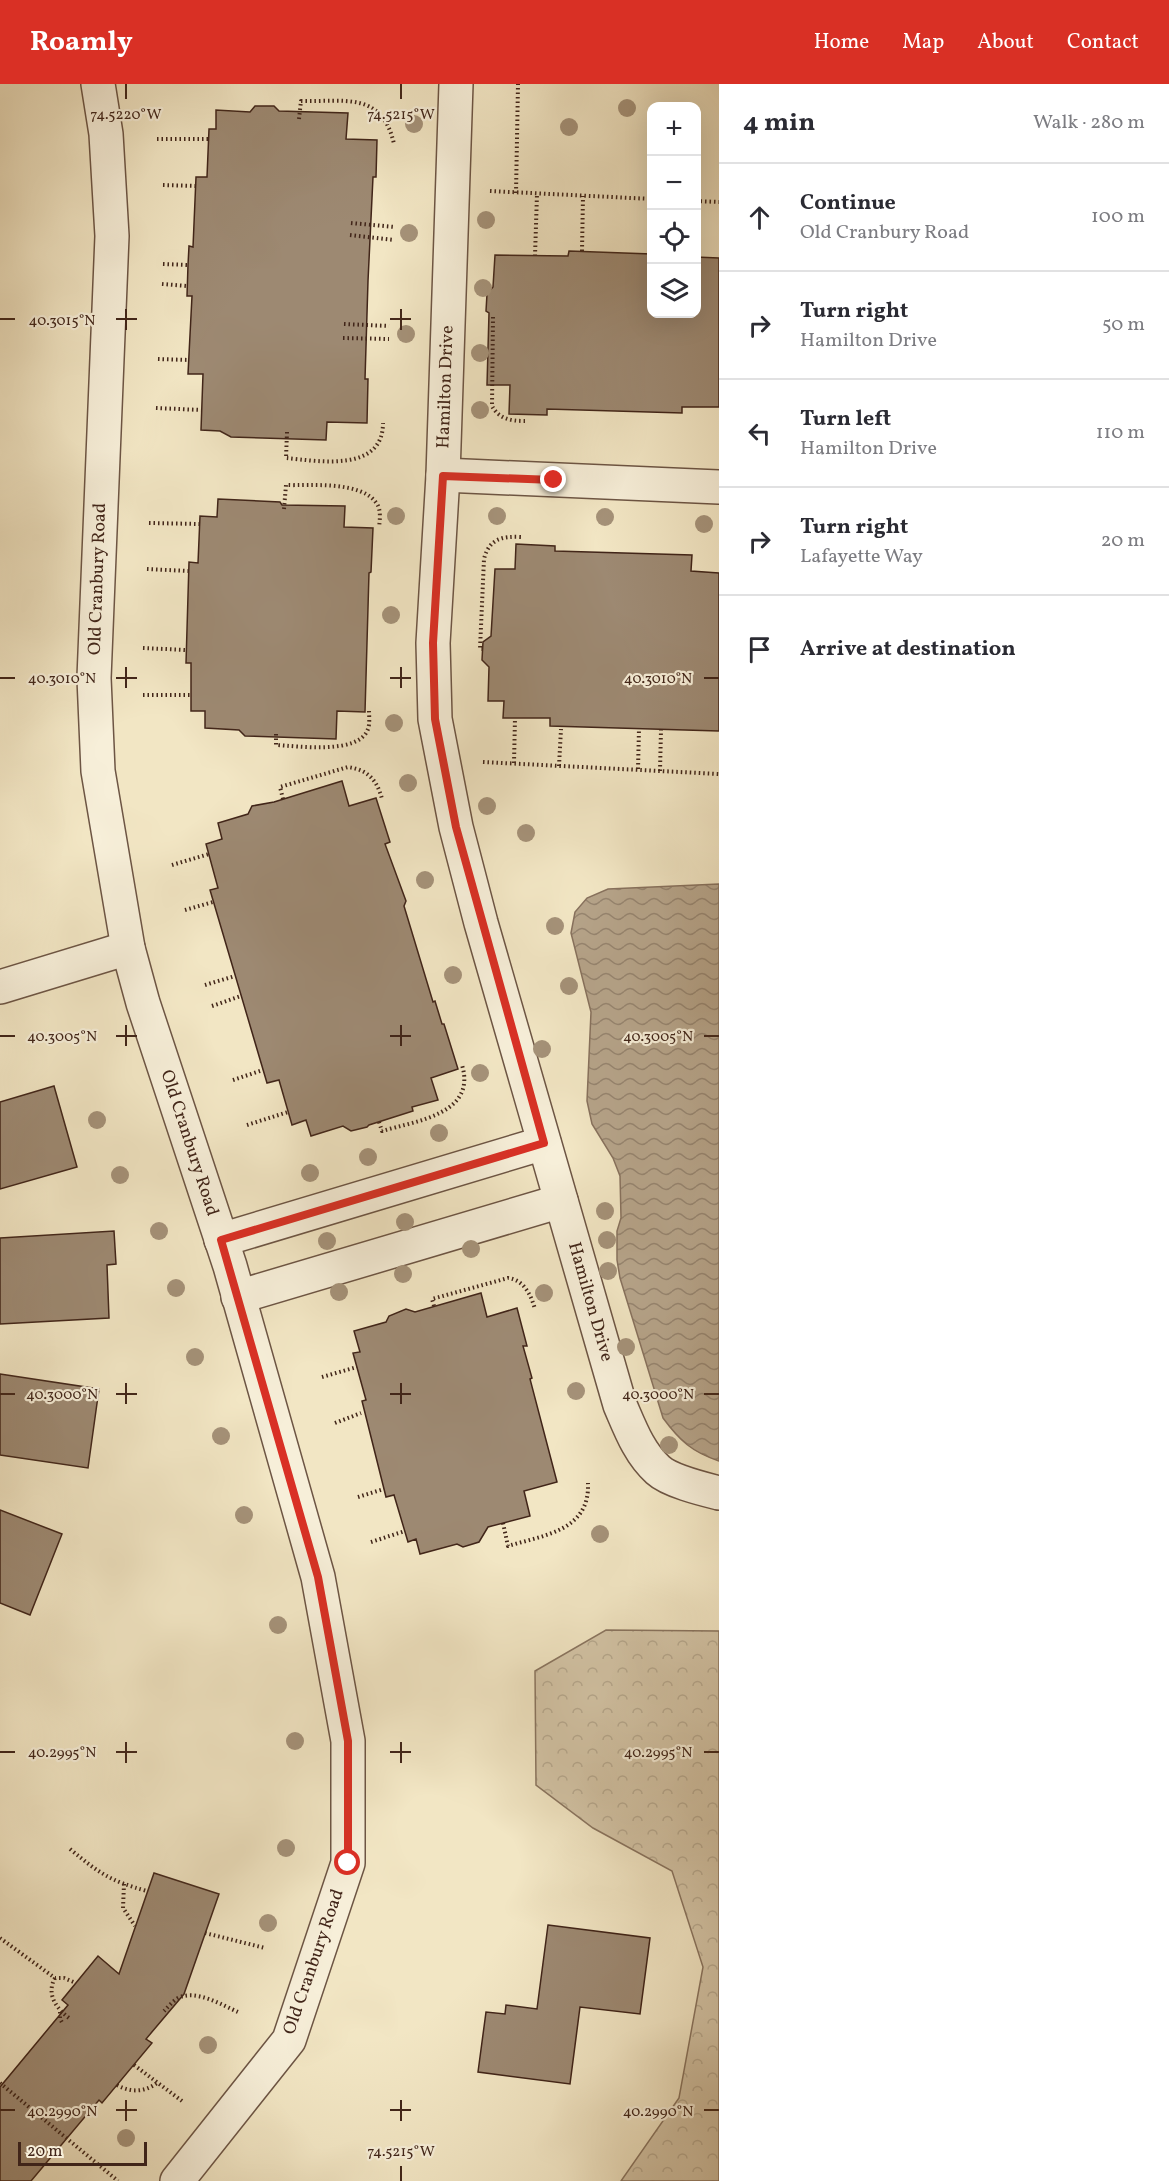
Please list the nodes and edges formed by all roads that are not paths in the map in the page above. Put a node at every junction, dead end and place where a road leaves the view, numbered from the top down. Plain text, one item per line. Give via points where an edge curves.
1 (98, 84) edge
2 (456, 84) edge
3 (443, 476) junction
4 (719, 487) edge
5 (128, 948) junction
6 (0, 987) edge
7 (544, 1143) junction
8 (561, 1201) junction
9 (221, 1240) junction
10 (238, 1297) junction
11 (719, 1493) edge
12 (177, 2181) edge

1 - 5 street, Old Cranbury Road via 106,134 112,236 94,678 99,771
2 - 3 street, Hamilton Drive
3 - 4 street
3 - 7 street, Hamilton Drive via 433,643 435,719 456,827
5 - 6 street
5 - 9 street, Old Cranbury Road
7 - 8 street, Hamilton Drive
7 - 9 street
8 - 10 street
8 - 11 street, Hamilton Drive via 620,1406 639,1446 659,1471 695,1488
9 - 10 street, Old Cranbury Road
10 - 12 street, Old Cranbury Road via 318,1577 348,1741 348,1863 289,2040

